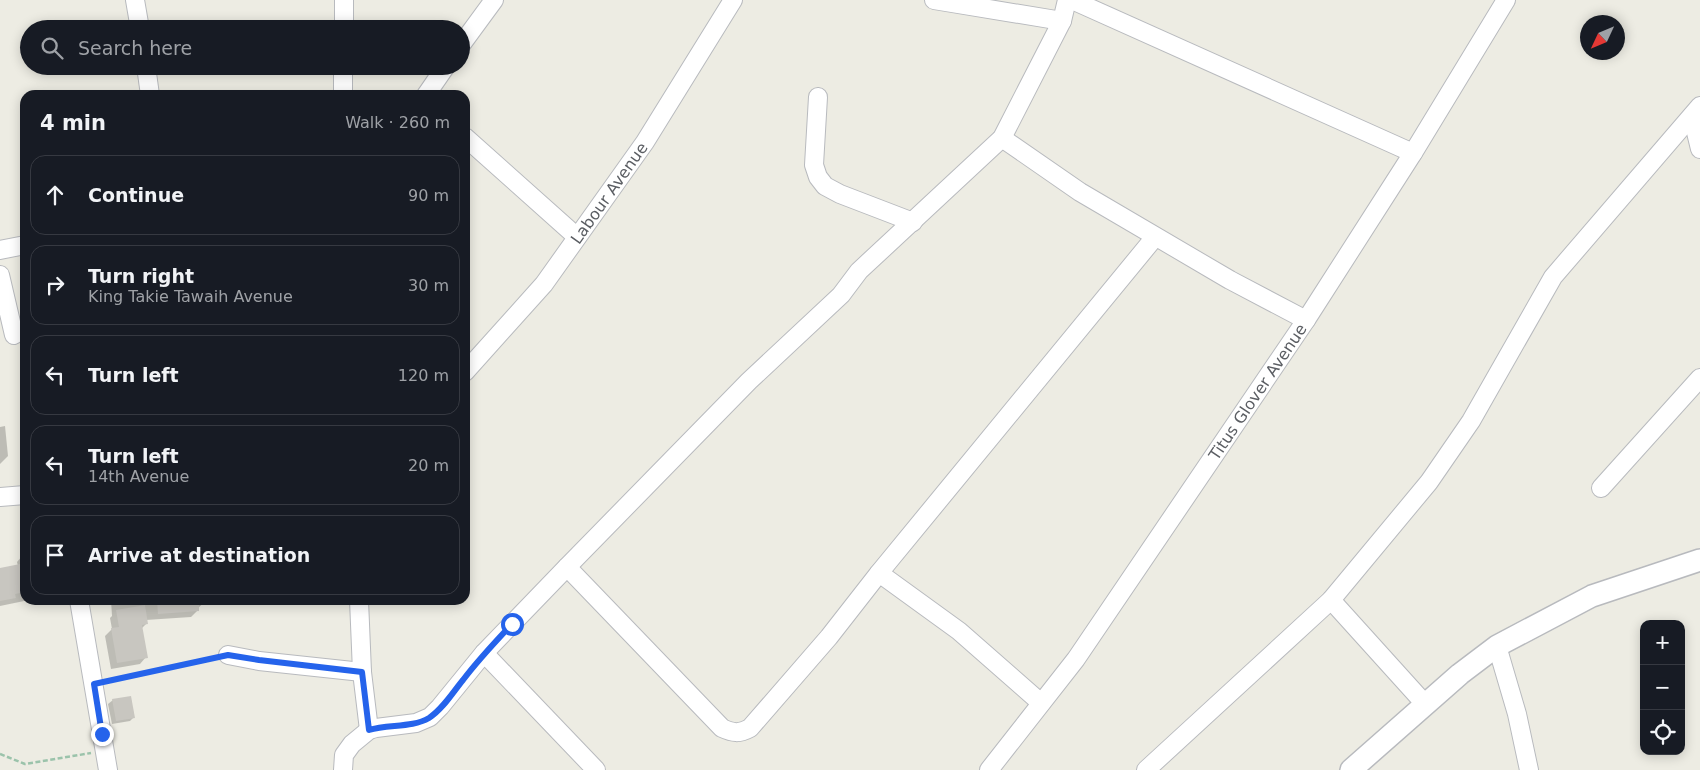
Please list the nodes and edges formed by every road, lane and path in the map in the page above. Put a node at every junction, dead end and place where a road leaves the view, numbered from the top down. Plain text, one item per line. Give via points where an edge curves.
1 (135, 0) edge
2 (344, 0) edge
3 (494, 0) edge
4 (733, 0) edge
5 (934, 0) edge
6 (1067, 0) edge
7 (1072, 0) edge
8 (1506, 0) edge
9 (138, 20) edge
10 (344, 20) edge
11 (1062, 21) junction
12 (470, 33) edge
13 (147, 75) edge
14 (343, 75) edge
15 (440, 75) edge
16 (149, 90) edge
17 (343, 90) edge
18 (429, 90) edge
19 (818, 96) dead end
20 (1696, 111) edge
21 (1002, 138) junction
22 (470, 142) edge
23 (1700, 149) edge
24 (1413, 153) junction
25 (913, 222) junction
26 (577, 237) junction
27 (1155, 237) junction
28 (20, 246) edge
29 (0, 250) edge
30 (0, 275) edge
31 (1306, 320) junction
32 (13, 336) edge
33 (470, 366) edge
34 (1700, 378) edge
35 (1601, 488) dead end
36 (20, 495) edge
37 (0, 497) edge
38 (1700, 560) edge
39 (567, 567) junction
40 (879, 573) junction
41 (1331, 600) junction
42 (80, 605) edge
43 (359, 605) edge
44 (1497, 646) junction
45 (484, 653) junction
46 (228, 655) joint
47 (362, 672) junction
48 (94, 684) junction
49 (1042, 703) junction
50 (1425, 704) junction
51 (369, 730) junction
52 (104, 750) junction
53 (0, 754) edge
54 (108, 770) edge
55 (343, 770) edge
56 (596, 770) edge
57 (989, 770) edge
58 (1146, 770) edge
59 (1351, 770) edge
60 (1529, 770) edge

1 - 9 street
2 - 10 street
3 - 12 street
4 - 26 street, Labour Avenue via 645,142
5 - 11 street
6 - 11 street
7 - 24 street
8 - 24 street, Titus Glover Avenue
11 - 21 street
13 - 16 street
14 - 17 street
15 - 18 street
19 - 25 street via 814,165 818,177 825,186 840,194
20 - 23 street
20 - 41 street via 1553,276 1471,421 1430,482
21 - 25 street
21 - 27 street via 1080,192
22 - 26 street
24 - 31 street, Titus Glover Avenue
25 - 39 street via 859,271 841,295 749,381
26 - 33 street, Labour Avenue via 544,284
27 - 31 street
27 - 40 street
28 - 29 street
30 - 32 street
31 - 49 street, Titus Glover Avenue via 1076,659
34 - 35 street
36 - 37 street
38 - 44 street via 1592,596
39 - 40 street via 722,728 733,733 741,733 758,721
39 - 45 street
40 - 49 street via 959,631
41 - 50 street
41 - 58 street
42 - 48 street
43 - 47 street
44 - 50 street
44 - 60 street
45 - 51 street via 430,717 416,723
45 - 56 street
46 - 47 street
46 - 48 path
47 - 51 street
48 - 52 street
49 - 57 street, Titus Glover Avenue
50 - 59 street
51 - 55 street via 344,755
52 - 53 path via 25,764
52 - 54 street

